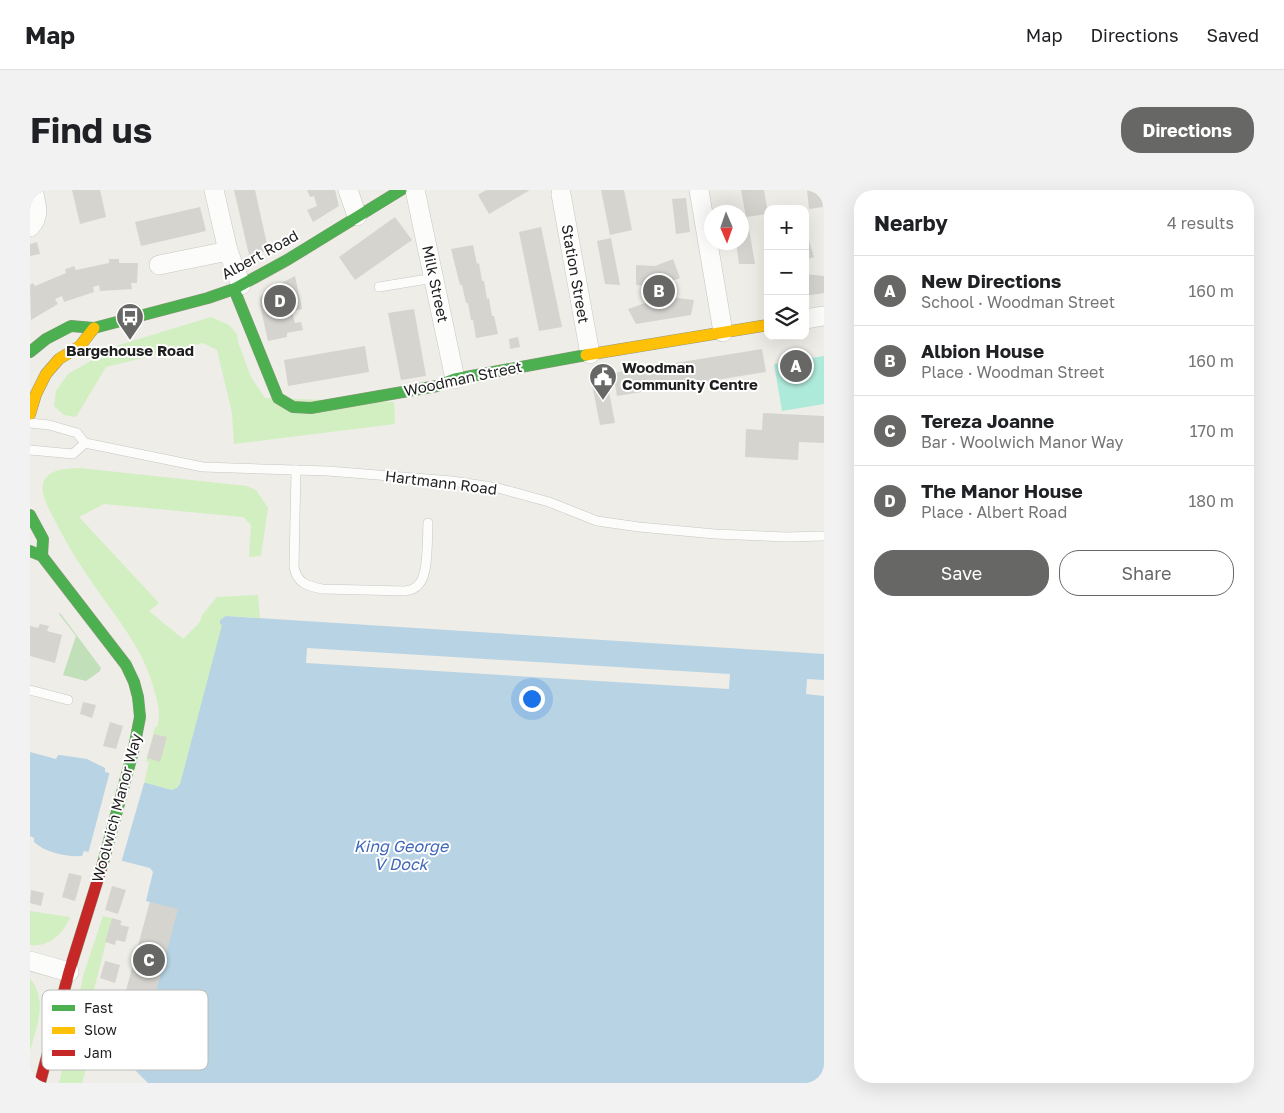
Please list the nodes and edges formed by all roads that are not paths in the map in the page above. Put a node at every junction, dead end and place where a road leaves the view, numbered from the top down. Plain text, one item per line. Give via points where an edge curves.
1 (33, 190) edge
2 (214, 190) edge
3 (348, 190) edge
4 (401, 190) edge
5 (415, 190) edge
6 (699, 190) edge
7 (561, 194) dead end
8 (357, 216) junction
9 (30, 227) edge
10 (228, 251) junction
11 (159, 265) dead end
12 (434, 278) junction
13 (238, 287) junction
14 (379, 287) dead end
15 (824, 316) edge
16 (809, 318) edge
17 (764, 326) edge
18 (94, 328) junction
19 (723, 332) junction
20 (30, 352) edge
21 (590, 354) junction
22 (455, 379) junction
23 (30, 414) edge
24 (30, 424) edge
25 (85, 442) junction
26 (30, 450) edge
27 (296, 470) junction
28 (30, 515) edge
29 (428, 523) dead end
30 (824, 536) edge
31 (30, 551) edge
32 (42, 556) junction
33 (30, 690) edge
34 (68, 700) dead end
35 (30, 961) edge
36 (69, 972) junction
37 (64, 990) edge
38 (43, 1070) edge
39 (40, 1083) edge

1 - 9 street via 37,210 36,219
2 - 10 street
3 - 8 street
4 - 8 main road, Albert Road
5 - 12 street, Milk Street
6 - 19 street
7 - 21 street, Station Street
8 - 13 main road, Albert Road
10 - 11 street
10 - 13 street
12 - 14 lane
12 - 22 street, Milk Street
13 - 18 main road, Albert Road
13 - 22 main road, Woodman Street via 278,398 286,405 311,408 437,386
15 - 16 street
17 - 19 main road, Woodman Street
18 - 20 main road via 71,326
18 - 23 main road via 80,346 59,359 46,374
19 - 21 main road, Woodman Street
21 - 22 main road, Woodman Street
24 - 25 lane, Hartmann Road via 49,425 77,433
25 - 26 lane via 73,454
25 - 27 lane, Hartmann Road via 203,467
27 - 29 lane via 294,567 296,576 313,587 413,589 424,575
27 - 30 lane, Hartmann Road via 442,480 498,488 549,502 597,521 639,527 769,536
28 - 32 main road via 43,539
31 - 32 main road, Woolwich Manor Way
32 - 36 main road, Woolwich Manor Way via 131,673 140,717 98,883
33 - 34 lane
35 - 36 street
36 - 37 main road, Woolwich Manor Way
38 - 39 main road, Woolwich Manor Way

